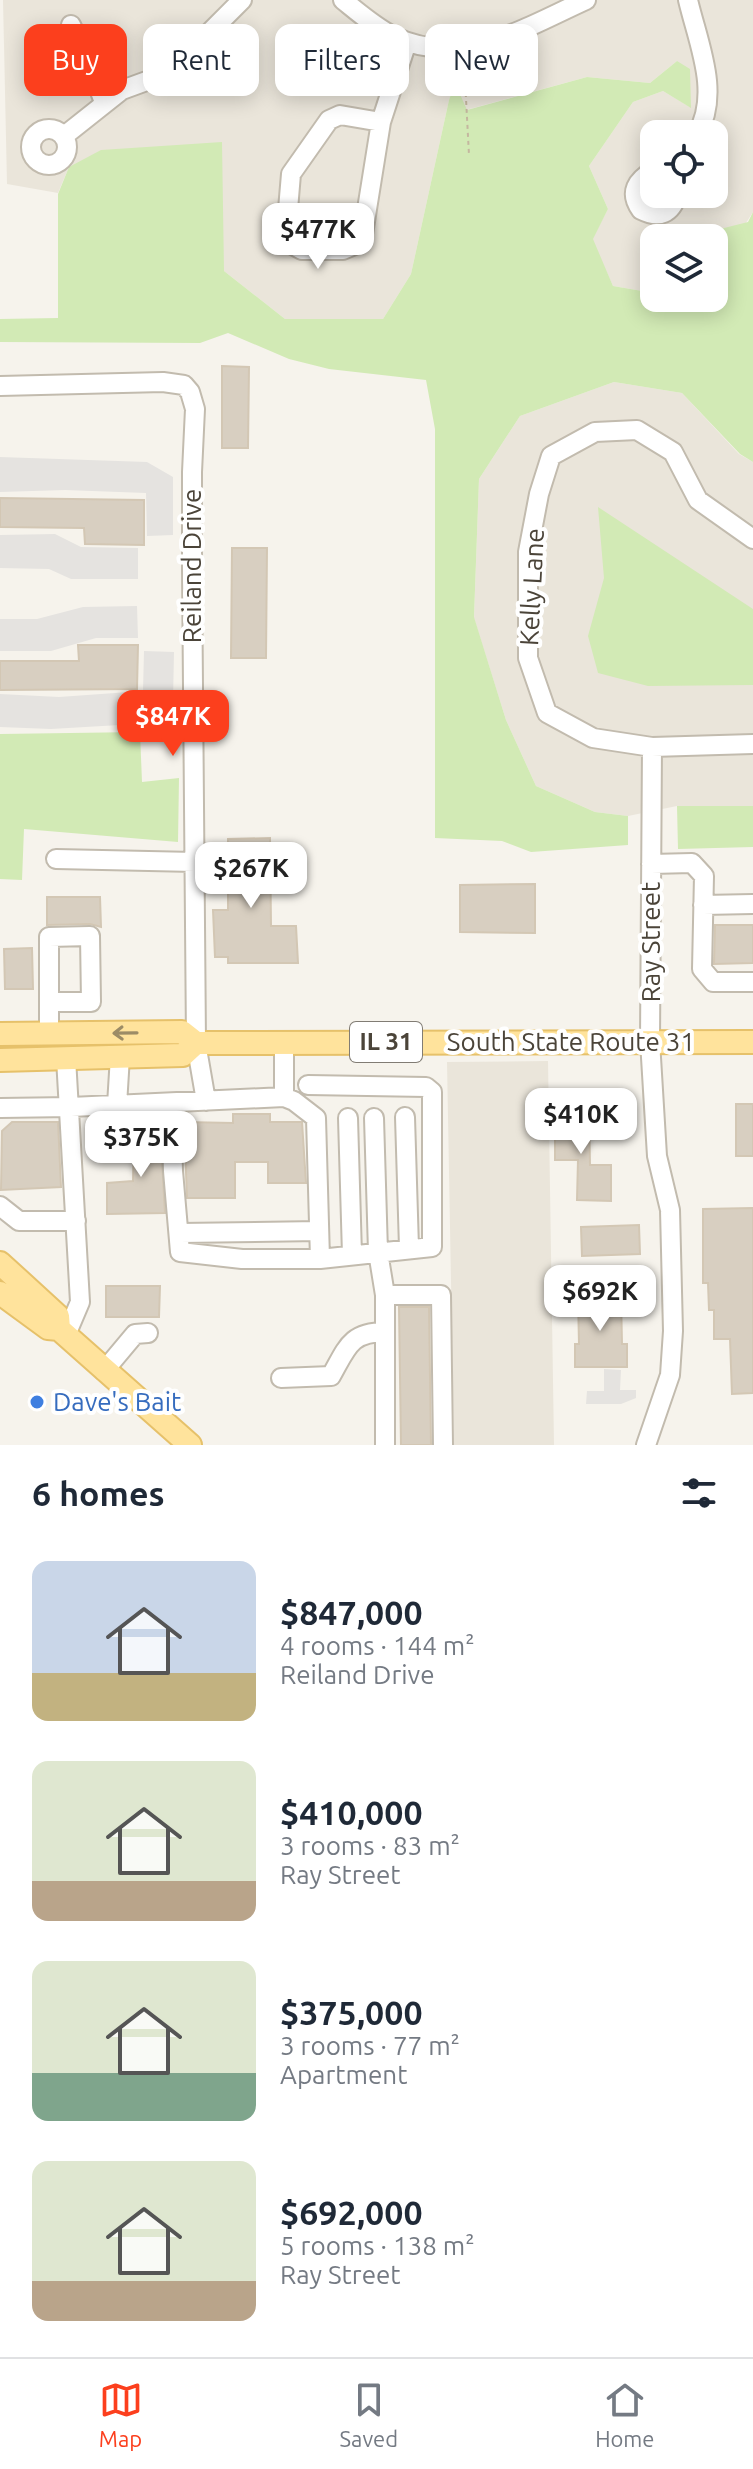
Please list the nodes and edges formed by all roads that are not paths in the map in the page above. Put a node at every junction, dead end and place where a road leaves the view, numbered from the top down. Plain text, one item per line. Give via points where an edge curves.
1 (242, 0) edge
2 (343, 0) edge
3 (586, 0) edge
4 (688, 0) edge
5 (546, 8) edge
6 (375, 24) edge
7 (409, 42) edge
8 (101, 96) edge
9 (389, 96) edge
10 (104, 102) junction
11 (704, 120) edge
12 (381, 122) junction
13 (64, 136) dead end
14 (640, 179) edge
15 (640, 208) edge
16 (640, 208) edge
17 (670, 208) edge
18 (0, 386) edge
19 (753, 539) edge
20 (753, 744) edge
21 (652, 747) junction
22 (56, 859) dead end
23 (195, 862) junction
24 (651, 864) junction
25 (753, 904) edge
26 (703, 905) junction
27 (753, 982) edge
28 (50, 1002) dead end
29 (0, 1034) edge
30 (49, 1034) junction
31 (650, 1041) junction
32 (753, 1042) edge
33 (196, 1043) junction
34 (284, 1043) junction
35 (120, 1056) junction
36 (66, 1058) junction
37 (0, 1060) edge
38 (308, 1085) dead end
39 (284, 1097) junction
40 (206, 1101) junction
41 (171, 1103) junction
42 (117, 1105) junction
43 (71, 1107) junction
44 (0, 1108) edge
45 (405, 1117) junction
46 (432, 1117) junction
47 (316, 1118) junction
48 (348, 1118) junction
49 (374, 1118) junction
50 (0, 1206) edge
51 (76, 1221) junction
52 (319, 1231) junction
53 (180, 1233) junction
54 (409, 1248) junction
55 (378, 1252) junction
56 (352, 1255) junction
57 (320, 1259) junction
58 (0, 1263) edge
59 (0, 1293) edge
60 (385, 1295) junction
61 (63, 1332) junction
62 (385, 1332) junction
63 (148, 1333) dead end
64 (104, 1371) junction
65 (281, 1378) dead end
66 (190, 1445) edge
67 (385, 1445) edge
68 (443, 1445) edge
69 (646, 1445) edge

1 - 10 street via 163,75
2 - 6 street
3 - 5 street
4 - 11 street via 708,86
5 - 7 street via 501,40 463,48
8 - 10 street
9 - 12 street
10 - 13 street
12 - 12 street via 346,115 329,120 290,179 286,233 292,246 343,250 360,239
14 - 15 street via 635,198
16 - 17 street via 656,215
18 - 23 street, Reiland Drive via 163,382 184,385 190,392 195,409
19 - 21 street, Kelly Lane via 698,500 673,452 637,430 595,432 551,456 528,552 528,658 547,713 593,738
20 - 21 street, Kelly Lane
21 - 24 street, Ray Street
22 - 23 street
23 - 33 street, Reiland Drive
24 - 26 street via 692,863 704,876
24 - 31 street, Ray Street
25 - 26 street
26 - 27 street via 702,969 713,982
28 - 30 street
29 - 30 main road, South State Route 31 / IL 31
33 -> 30 main road, South State Route 31 / IL 31 via 182,1032
31 - 32 main road, South State Route 31 / IL 31
31 - 34 main road, South State Route 31 / IL 31
31 - 69 street, Ray Street via 657,1156 670,1210 673,1331 670,1375
33 - 34 main road, South State Route 31 / IL 31
33 - 35 main road, South State Route 31 / IL 31 via 183,1055
33 - 40 street, Reiland Drive
34 - 39 street
35 - 36 main road, South State Route 31 / IL 31
35 - 42 street
36 - 37 main road, South State Route 31 / IL 31
36 - 43 street
38 - 46 street via 426,1087 432,1092
39 - 40 street
39 - 47 street
40 - 41 street
41 - 42 street
41 - 53 street
42 - 43 street
43 - 44 street
43 - 51 street
45 - 46 street
45 - 49 street
45 - 54 street
46 - 54 street via 432,1247
47 - 48 street
47 - 52 street
48 - 49 street
48 - 56 street
49 - 55 street
50 - 51 street via 19,1221
51 - 61 street via 80,1302
52 - 53 street
52 - 57 street
53 - 57 street via 180,1252
54 - 55 street
55 - 56 street
55 - 60 street
56 - 57 street
58 - 61 main road via 58,1316
59 - 61 main road via 48,1328
60 - 62 street
60 - 68 street via 441,1295
61 - 64 main road
62 - 65 street via 359,1335 331,1376
62 - 67 street
63 - 64 street via 135,1334
64 - 66 main road

